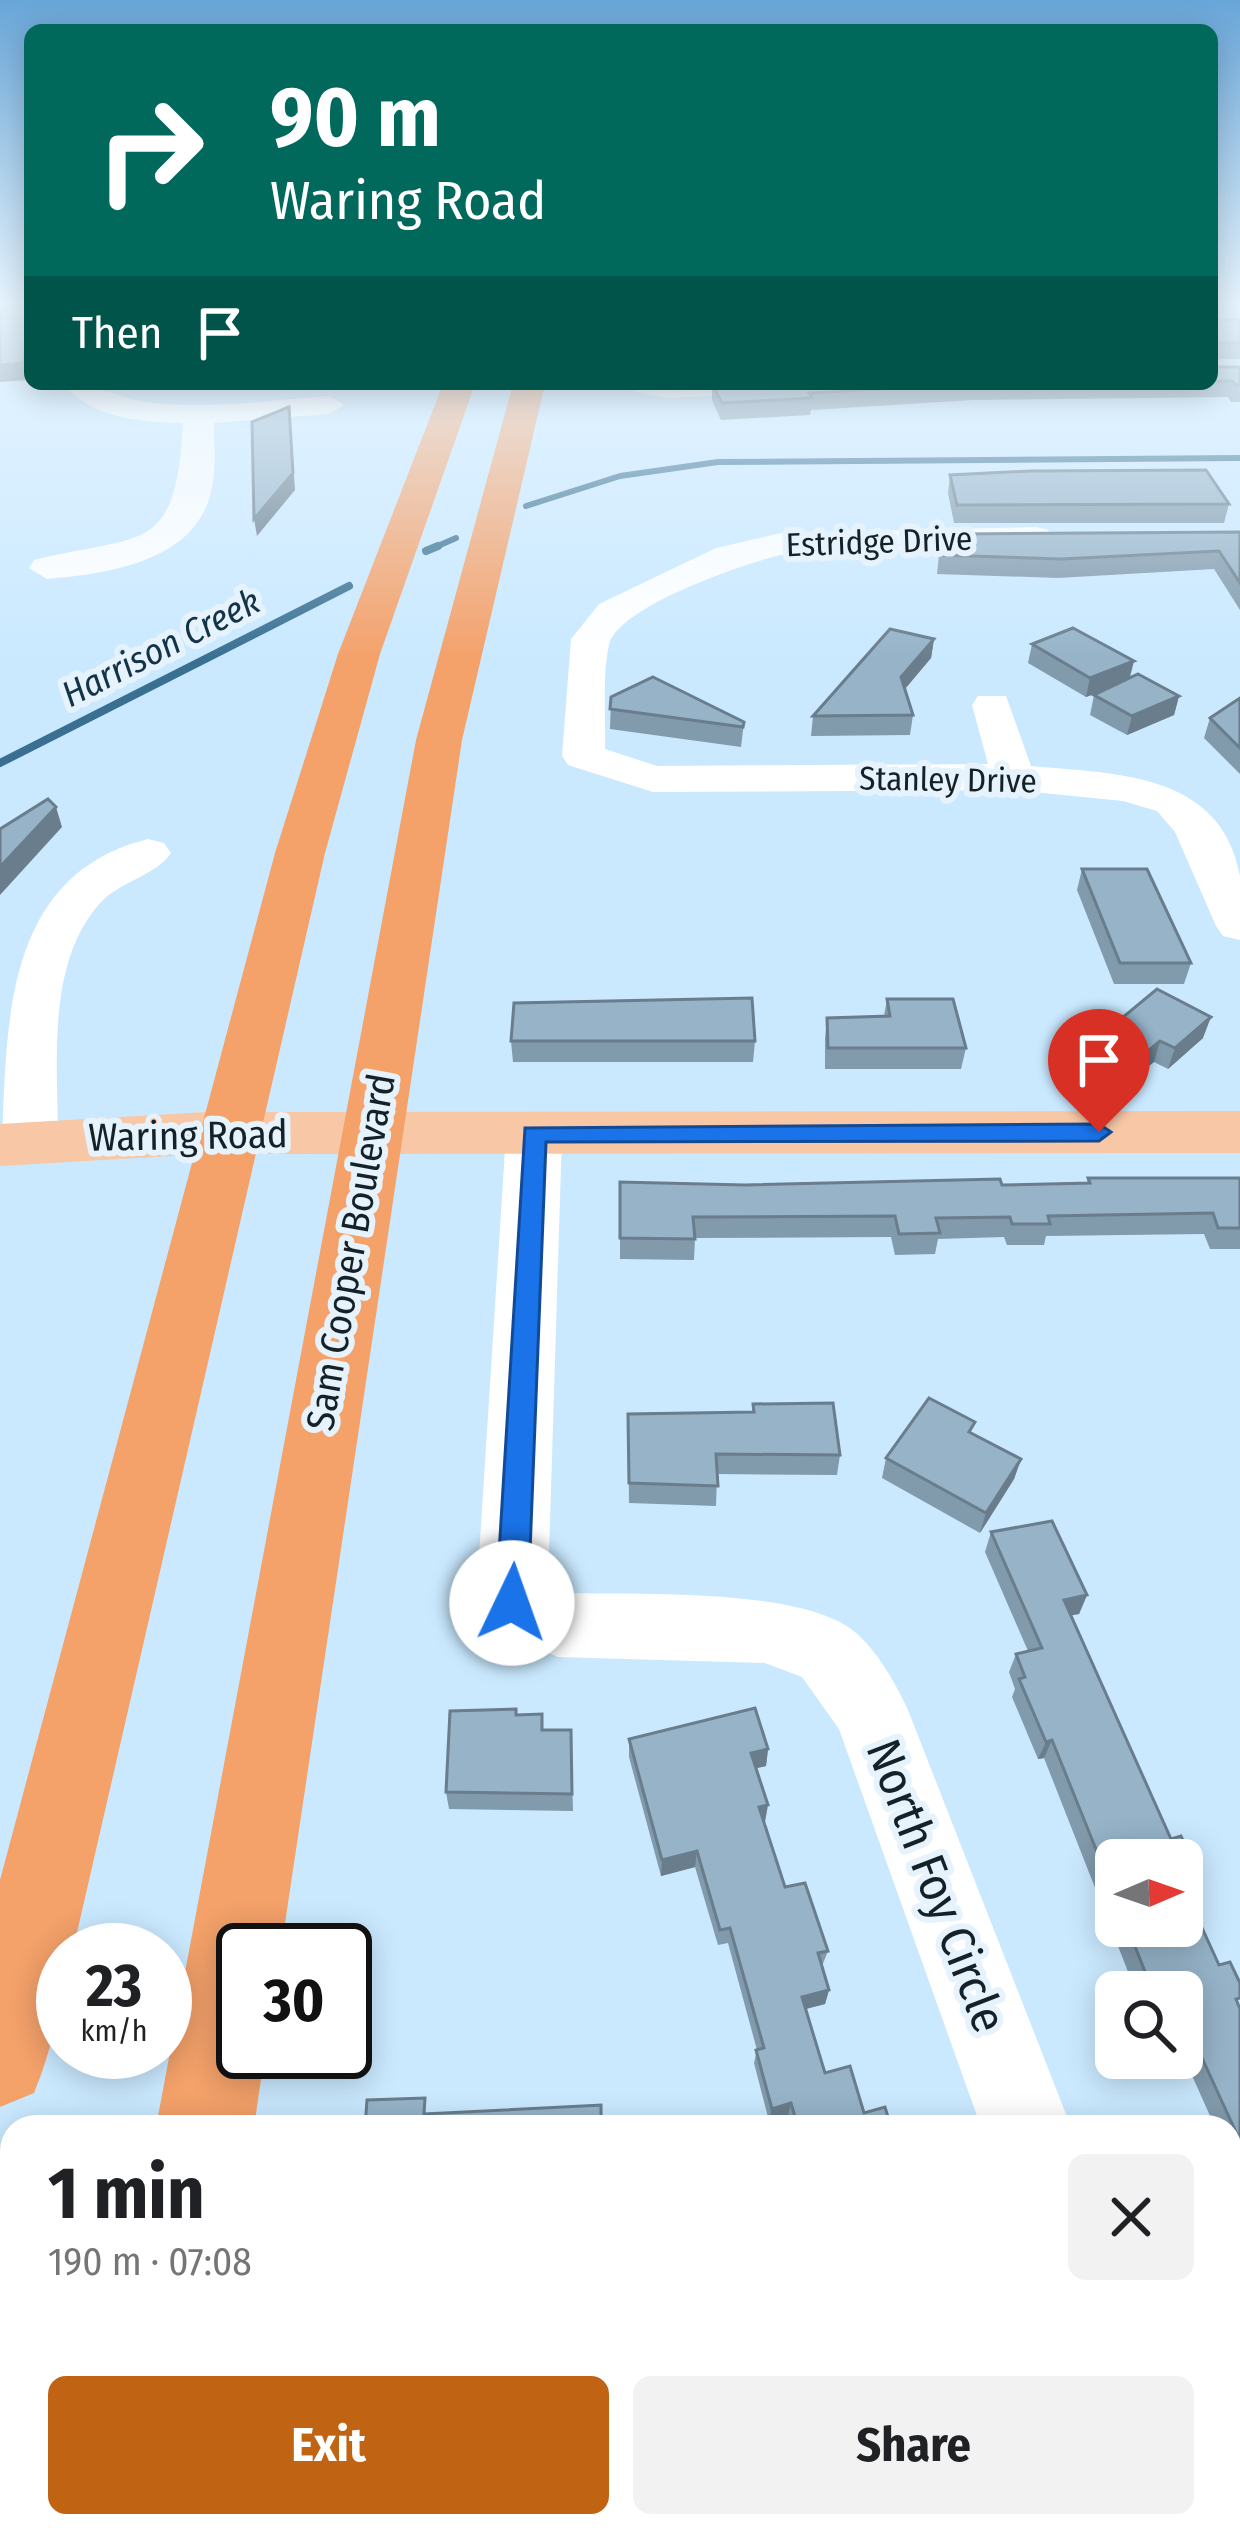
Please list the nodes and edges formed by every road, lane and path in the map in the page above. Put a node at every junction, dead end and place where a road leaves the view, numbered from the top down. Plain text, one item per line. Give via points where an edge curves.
1 (198, 422) edge
2 (445, 422) edge
3 (520, 422) edge
4 (1078, 537) edge
5 (47, 568) dead end
6 (992, 705) dead end
7 (583, 756) joint
8 (1013, 777) junction
9 (148, 853) dead end
10 (1240, 926) edge
11 (1240, 1132) edge
12 (534, 1134) junction
13 (15, 1143) edge
14 (0, 2060) edge
15 (207, 2115) edge
16 (1022, 2115) edge

1 - 5 street via 193,500 178,522 115,557
2 - 14 highway via 359,655 247,1058
3 - 15 highway, Sam Cooper Boulevard via 439,740
4 - 7 street, Estridge Drive via 846,538 729,556 611,612 590,639
6 - 8 street
7 - 8 street, Stanley Drive via 652,779
8 - 10 street, Stanley Drive via 1126,788 1173,802 1196,828
9 - 13 street via 82,893 53,942
11 - 12 main road, Waring Road
12 - 13 main road, Waring Road via 206,1133
12 - 16 street, North Foy Circle via 512,1603 558,1625 765,1631 829,1654 870,1710

